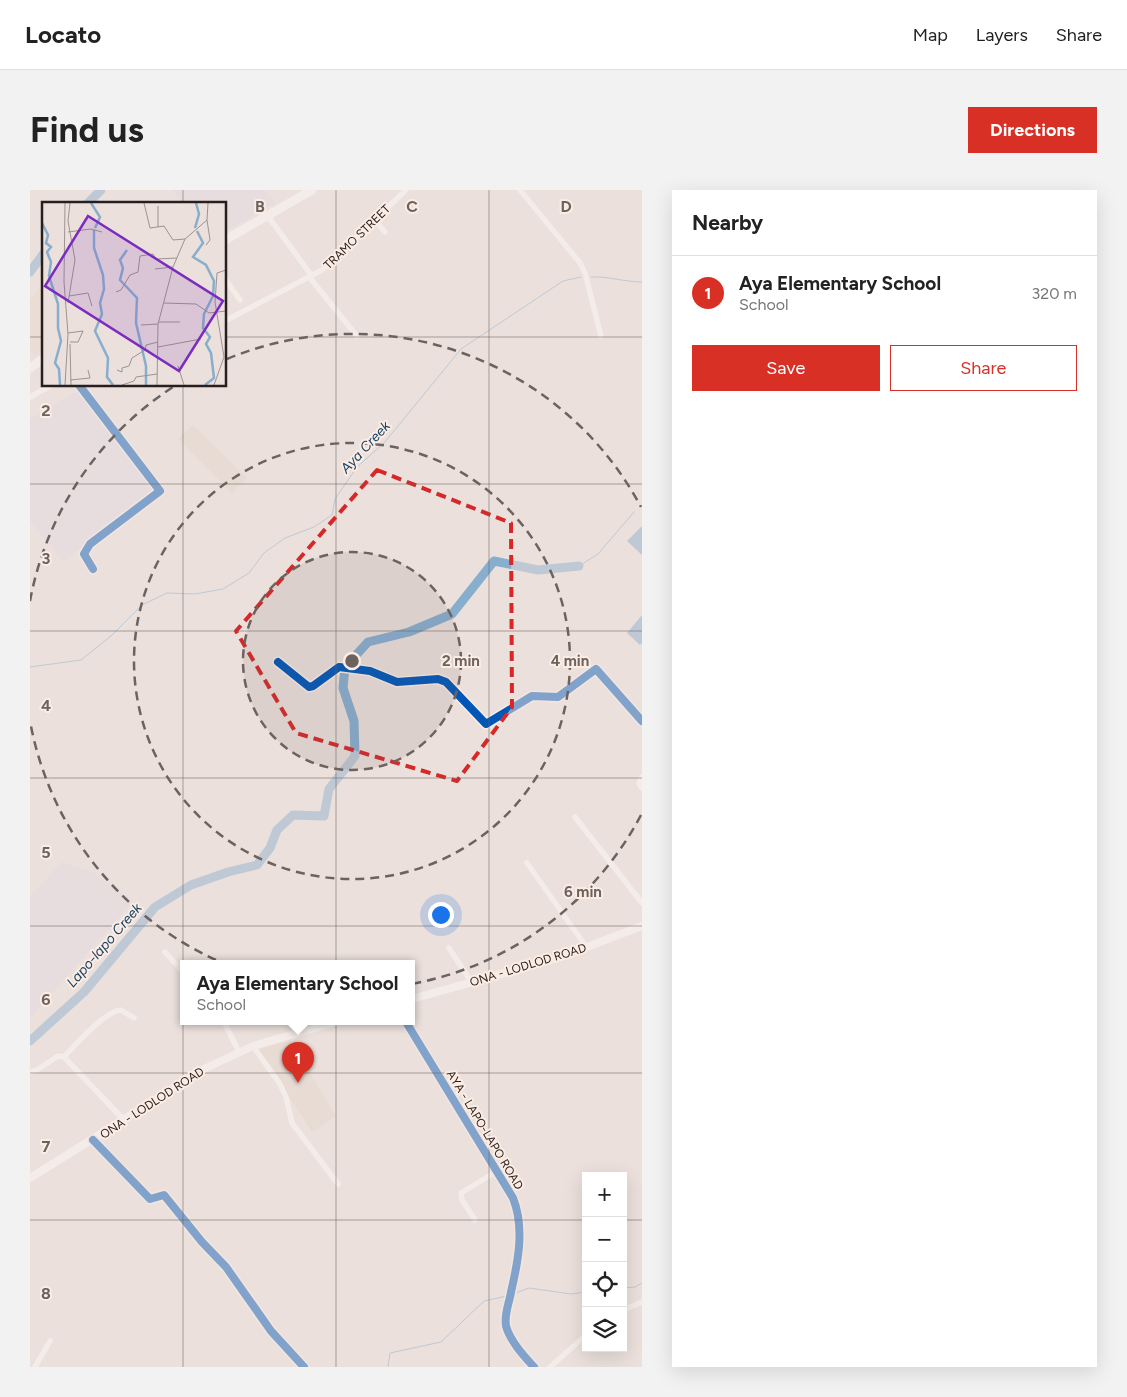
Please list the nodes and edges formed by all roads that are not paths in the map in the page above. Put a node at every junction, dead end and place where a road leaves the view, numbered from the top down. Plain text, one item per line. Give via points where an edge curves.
1 (312, 190) edge
2 (406, 190) edge
3 (520, 190) edge
4 (267, 215) junction
5 (374, 219) junction
6 (385, 232) dead end
7 (226, 239) edge
8 (311, 277) junction
9 (226, 280) edge
10 (240, 300) dead end
11 (226, 320) edge
12 (357, 336) dead end
13 (600, 336) dead end
14 (42, 359) edge
15 (30, 368) edge
16 (50, 386) edge
17 (80, 386) edge
18 (30, 397) edge
19 (93, 569) dead end
20 (278, 662) dead end
21 (642, 721) edge
22 (642, 777) edge
23 (642, 788) edge
24 (575, 817) dead end
25 (527, 863) dead end
26 (642, 903) edge
27 (642, 926) edge
28 (449, 948) dead end
29 (587, 948) junction
30 (165, 952) dead end
31 (180, 969) edge
32 (472, 983) junction
33 (415, 998) edge
34 (134, 1018) dead end
35 (226, 1025) edge
36 (326, 1025) edge
37 (408, 1025) edge
38 (253, 1046) junction
39 (239, 1052) junction
40 (64, 1057) junction
41 (30, 1072) edge
42 (124, 1120) junction
43 (93, 1140) junction
44 (497, 1171) junction
45 (30, 1178) edge
46 (338, 1184) dead end
47 (475, 1220) dead end
48 (642, 1302) edge
49 (627, 1308) edge
50 (582, 1339) edge
51 (50, 1341) dead end
52 (35, 1367) edge
53 (304, 1367) edge
54 (534, 1367) edge
55 (550, 1367) edge

1 - 4 highway
2 - 5 street, TRAMO STREET
3 - 13 street via 580,263
4 - 7 highway
4 - 8 street
5 - 6 street
5 - 8 street, TRAMO STREET
8 - 11 street, TRAMO STREET
8 - 12 street
9 - 10 street
14 - 15 highway
16 - 18 street
17 - 19 street via 160,491 90,544 84,554
20 - 21 street via 309,687 338,667 370,671 397,682 438,679 446,682 486,724 532,696 558,697 596,669
22 - 23 street
24 - 26 street
25 - 29 street
27 - 29 main road, ONA - LODLOD ROAD
28 - 32 street
29 - 32 main road, ONA - LODLOD ROAD
30 - 31 street
32 - 33 main road, ONA - LODLOD ROAD
34 - 40 street via 121,1010 112,1013
35 - 39 street
36 - 38 main road, ONA - LODLOD ROAD
37 - 44 street, AYA - LAPO-LAPO ROAD
38 - 39 main road, ONA - LODLOD ROAD
38 - 46 street via 280,1084 292,1123
39 - 42 main road, ONA - LODLOD ROAD via 192,1075
40 - 41 street via 58,1056
40 - 42 street
42 - 43 main road, ONA - LODLOD ROAD
43 - 45 main road, ONA - LODLOD ROAD
43 - 53 street via 150,1199 164,1195 226,1266 271,1331
44 - 47 street via 461,1194
44 - 54 street, AYA - LAPO-LAPO ROAD via 513,1198 520,1224 516,1268 505,1314 506,1328
48 - 49 street
50 - 55 street
51 - 52 street

